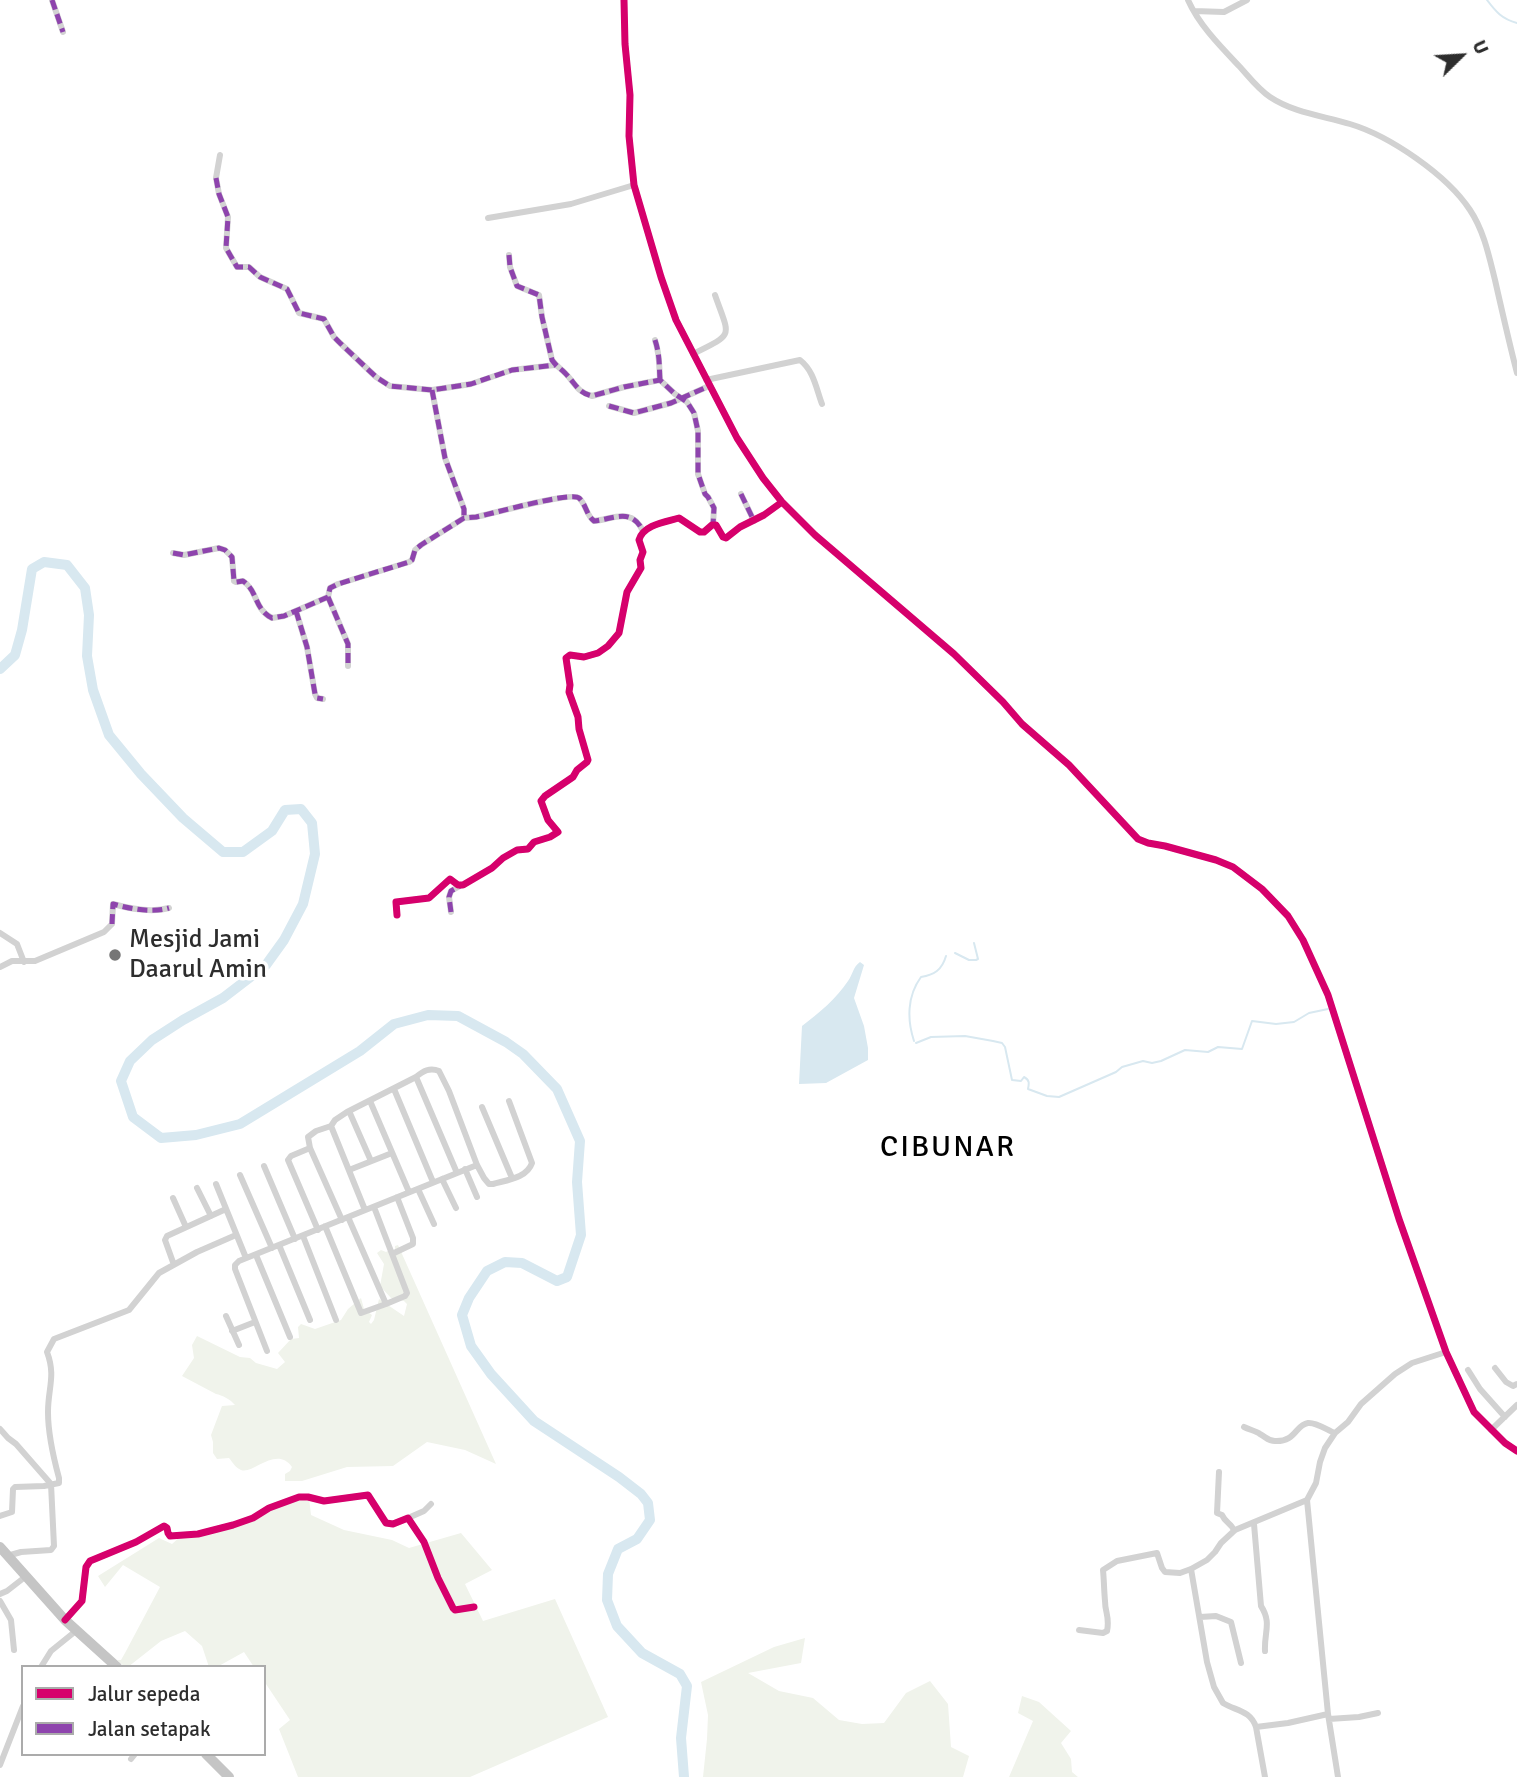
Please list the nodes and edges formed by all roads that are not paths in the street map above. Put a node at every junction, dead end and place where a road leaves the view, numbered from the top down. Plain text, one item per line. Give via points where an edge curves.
1 (52, 0) edge
2 (624, 0) edge
3 (1188, 0) edge
4 (1247, 0) edge
5 (1194, 11) junction
6 (63, 32) dead end
7 (220, 155) dead end
8 (634, 186) junction
9 (488, 218) dead end
10 (509, 255) dead end
11 (715, 295) dead end
12 (655, 340) dead end
13 (693, 354) junction
14 (555, 365) junction
15 (1517, 373) edge
16 (660, 380) junction
17 (708, 383) junction
18 (432, 390) junction
19 (683, 398) junction
20 (822, 404) dead end
21 (609, 406) dead end
22 (741, 494) dead end
23 (782, 502) junction
24 (464, 518) junction
25 (754, 521) junction
26 (713, 525) junction
27 (642, 531) junction
28 (173, 553) dead end
29 (328, 597) junction
30 (296, 611) junction
31 (348, 666) dead end
32 (323, 699) dead end
33 (460, 886) junction
34 (169, 908) dead end
35 (451, 912) dead end
36 (397, 915) dead end
37 (0, 933) edge
38 (24, 962) junction
39 (0, 967) edge
40 (416, 1077) junction
41 (394, 1089) junction
42 (370, 1101) junction
43 (509, 1101) dead end
44 (482, 1107) dead end
45 (349, 1111) junction
46 (331, 1125) junction
47 (310, 1148) junction
48 (392, 1153) junction
49 (371, 1161) junction
50 (477, 1165) junction
51 (264, 1166) dead end
52 (465, 1169) junction
53 (349, 1170) junction
54 (457, 1173) junction
55 (240, 1174) dead end
56 (512, 1178) junction
57 (442, 1179) junction
58 (433, 1182) junction
59 (216, 1184) dead end
60 (197, 1188) dead end
61 (418, 1188) junction
62 (409, 1192) junction
63 (397, 1197) junction
64 (477, 1197) dead end
65 (173, 1198) dead end
66 (374, 1206) junction
67 (456, 1208) dead end
68 (226, 1209) junction
69 (365, 1210) junction
70 (211, 1216) junction
71 (345, 1219) junction
72 (434, 1224) dead end
73 (186, 1227) junction
74 (321, 1228) junction
75 (236, 1235) junction
76 (303, 1236) junction
77 (295, 1239) junction
78 (279, 1245) junction
79 (272, 1248) junction
80 (392, 1254) junction
81 (256, 1255) junction
82 (246, 1258) junction
83 (174, 1265) junction
84 (386, 1304) junction
85 (226, 1316) dead end
86 (310, 1320) dead end
87 (336, 1320) dead end
88 (255, 1322) junction
89 (232, 1331) junction
90 (290, 1337) dead end
91 (239, 1345) dead end
92 (267, 1351) dead end
93 (1446, 1352) junction
94 (1495, 1368) dead end
95 (1468, 1370) dead end
96 (1517, 1384) edge
97 (1517, 1405) edge
98 (1508, 1414) junction
99 (1517, 1419) edge
100 (1244, 1427) dead end
101 (0, 1429) edge
102 (1491, 1430) junction
103 (1335, 1433) junction
104 (1517, 1451) edge
105 (1219, 1472) dead end
106 (51, 1484) junction
107 (1307, 1500) junction
108 (431, 1504) dead end
109 (0, 1516) edge
110 (408, 1518) junction
111 (1254, 1524) junction
112 (1234, 1531) junction
113 (0, 1547) edge
114 (7, 1556) junction
115 (1191, 1569) junction
116 (25, 1577) junction
117 (0, 1594) edge
118 (0, 1601) edge
119 (474, 1607) dead end
120 (1200, 1617) junction
121 (65, 1620) junction
122 (77, 1630) junction
123 (1079, 1630) dead end
124 (14, 1650) dead end
125 (1265, 1651) dead end
126 (1241, 1663) dead end
127 (42, 1665) edge
128 (115, 1665) edge
129 (21, 1711) edge
130 (1378, 1713) dead end
131 (1328, 1717) junction
132 (1256, 1727) junction
133 (208, 1756) edge
134 (0, 1765) edge
135 (229, 1777) edge
136 (1265, 1777) edge
137 (1338, 1777) edge

1 - 6 street
2 - 8 street
3 - 5 street
4 - 5 street via 1224,12
5 - 15 street via 1221,47 1269,96 1376,135 1412,156 1458,193 1481,232
7 - 18 street via 216,178 228,217 226,248 237,267 249,267 288,289 299,313 324,319 334,337 386,384
8 - 9 street via 571,204
8 - 13 street via 676,320
10 - 14 street via 517,286 538,294
11 - 13 street via 727,332 720,341
12 - 16 street
13 - 17 street
14 - 16 street via 590,396
14 - 18 street via 512,370 471,384
16 - 19 street
17 - 19 street
17 - 20 street via 800,360 813,375
17 - 23 street via 737,438
18 - 24 street via 445,458
19 - 21 street via 634,414
19 - 26 street via 697,422 698,474 714,508
22 - 25 street
23 - 25 street
23 - 93 street via 954,654 1138,839 1233,867 1262,888 1288,916 1334,1013
24 - 27 street via 575,496 594,521 629,517
24 - 29 street via 421,545 412,560 338,584 330,588
25 - 26 street via 726,538
26 - 27 street via 700,532 677,518
27 - 33 street via 641,568 628,588 619,633 598,653 566,658 569,692 588,760 541,801 558,832 503,858
28 - 30 street via 225,550 232,557 234,581 248,584 261,610 272,618
29 - 30 street
29 - 31 street via 348,644
30 - 32 street via 316,696
33 - 35 street via 451,891
33 - 36 street via 450,879 429,898 396,902
34 - 38 street via 132,909 113,904 112,924 104,932
37 - 38 street via 17,944
38 - 39 street
40 - 41 street
40 - 50 street via 439,1071
40 - 54 street
41 - 42 street
41 - 58 street
42 - 45 street
42 - 48 street
43 - 56 street via 531,1163 524,1175
44 - 56 street
45 - 46 street
45 - 49 street
46 - 47 street via 308,1137
46 - 53 street
47 - 71 street
47 - 74 street via 288,1160
48 - 49 street
48 - 62 street
49 - 53 street
50 - 52 street
50 - 56 street via 489,1184
51 - 77 street
52 - 54 street
52 - 64 street
53 - 69 street
54 - 57 street
55 - 79 street
57 - 58 street
57 - 67 street
58 - 61 street
59 - 68 street
60 - 70 street
61 - 62 street
61 - 72 street
62 - 63 street
63 - 66 street
63 - 80 street via 413,1244
65 - 73 street
66 - 69 street
66 - 80 street
68 - 70 street
68 - 75 street
69 - 71 street
70 - 73 street
71 - 74 street
71 - 84 street
73 - 83 street via 165,1240
74 - 76 street
74 - 84 street via 361,1313
75 - 82 street
75 - 83 street
76 - 77 street
76 - 87 street
77 - 78 street
78 - 79 street
78 - 86 street
79 - 81 street
80 - 84 street via 407,1293
81 - 82 street
81 - 90 street
82 - 88 street via 235,1269
83 - 106 street via 159,1273 129,1310 54,1339 47,1352 52,1372 48,1416 59,1483
85 - 89 street
88 - 89 street
88 - 92 street
89 - 91 street
93 - 102 street via 1475,1412
93 - 103 street via 1402,1369
94 - 96 street via 1506,1382
95 - 98 street via 1480,1389
97 - 98 street
98 - 99 street
98 - 102 street
100 - 103 street via 1274,1441 1293,1437 1307,1423
101 - 106 street
102 - 104 street
103 - 107 street via 1322,1455
105 - 112 street via 1217,1513
106 - 109 street via 15,1487 12,1512
106 - 114 street via 54,1546
107 - 111 street
107 - 131 street
108 - 110 street
110 - 119 street via 424,1542 453,1608
110 - 121 street via 386,1523 366,1495 324,1501 303,1496 253,1518 198,1534 170,1536 164,1526 87,1564 82,1601
111 - 112 street
111 - 125 street via 1261,1606 1267,1617
112 - 115 street via 1207,1560
113 - 114 main road
114 - 116 main road
115 - 120 street
115 - 123 street via 1165,1572 1157,1553 1115,1562 1103,1570 1107,1631
116 - 117 street
116 - 121 main road
118 - 124 street via 11,1620
120 - 126 street via 1216,1616 1231,1622
120 - 132 street via 1207,1662 1219,1697 1244,1711
121 - 122 main road
122 - 127 street via 51,1650
122 - 128 main road
129 - 134 street
130 - 131 street
131 - 132 street
131 - 137 street
132 - 136 street
133 - 135 main road

